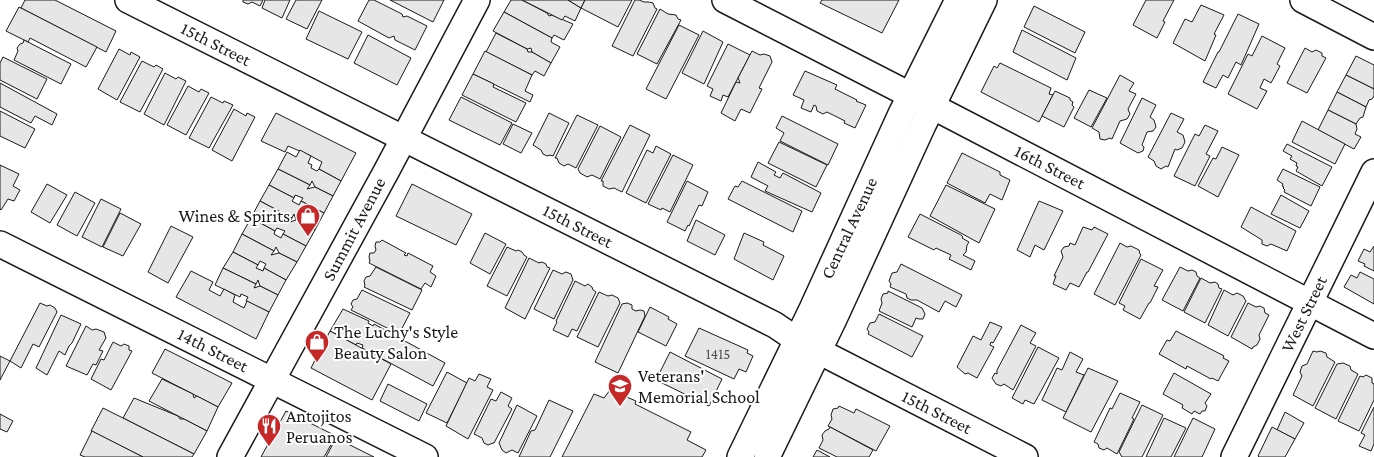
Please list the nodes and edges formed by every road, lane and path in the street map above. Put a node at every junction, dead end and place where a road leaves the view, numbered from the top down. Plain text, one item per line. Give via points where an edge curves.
1 (128, 0) edge
2 (477, 0) edge
3 (725, 0) edge
4 (958, 0) edge
5 (984, 0) edge
6 (1303, 0) edge
7 (1374, 37) edge
8 (921, 101) junction
9 (403, 139) junction
10 (1374, 172) edge
11 (0, 244) edge
12 (1309, 302) junction
13 (1374, 336) edge
14 (808, 345) junction
15 (272, 380) junction
16 (230, 457) edge
17 (425, 457) edge
18 (740, 457) edge
19 (766, 457) edge
20 (1025, 457) edge
21 (1234, 457) edge

1 - 9 street, 15th Street
2 - 9 street, Summit Avenue
3 - 8 street, 16th Street
4 - 8 street, Central Avenue
5 - 8 street, Central Avenue
6 - 7 street
8 - 12 street, 16th Street
8 - 14 street, Central Avenue
9 - 14 street, 15th Street
9 - 15 street, Summit Avenue
10 - 12 street, West Street
11 - 15 street, 14th Street
12 - 13 street, 16th Street
12 - 21 street, West Street
14 - 18 street, Central Avenue
14 - 19 street, Central Avenue
14 - 20 street, 15th Street
15 - 16 street, Summit Avenue
15 - 17 street, 14th Street

